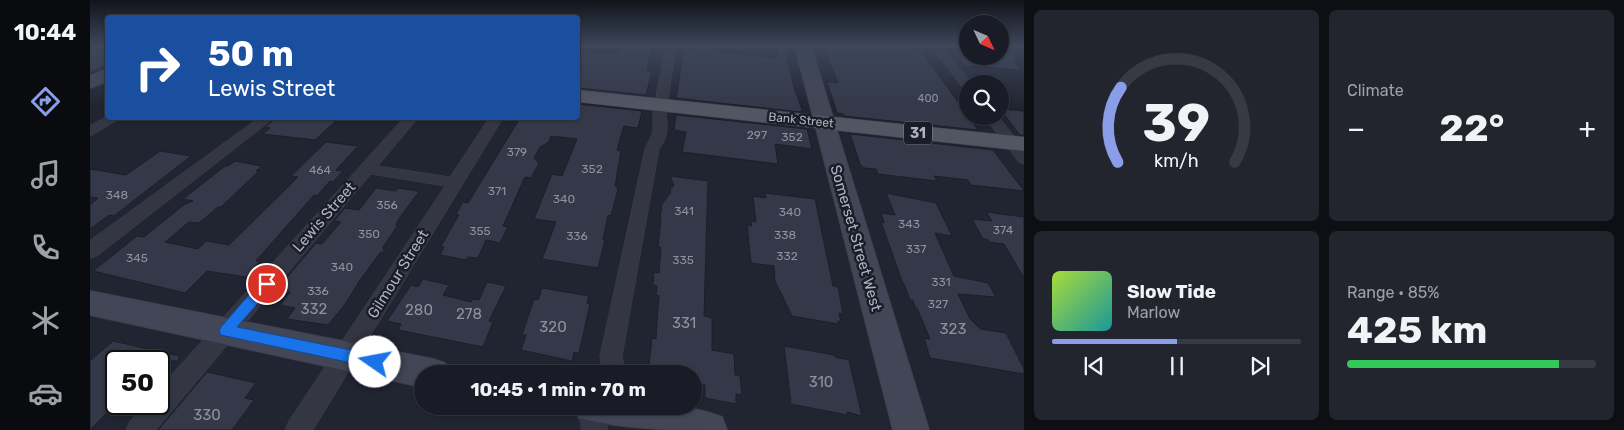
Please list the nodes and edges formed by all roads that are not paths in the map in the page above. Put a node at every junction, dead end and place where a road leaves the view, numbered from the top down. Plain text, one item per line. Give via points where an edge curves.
1 (668, 66) edge
2 (808, 66) edge
3 (105, 76) edge
4 (90, 83) edge
5 (580, 96) edge
6 (661, 105) junction
7 (111, 120) edge
8 (264, 120) edge
9 (409, 120) edge
10 (495, 120) edge
11 (823, 122) junction
12 (999, 125) edge
13 (90, 132) edge
14 (1020, 149) edge
15 (366, 169) junction
16 (454, 182) junction
17 (90, 252) edge
18 (90, 303) edge
19 (226, 331) junction
20 (346, 356) junction
21 (612, 365) edge
22 (414, 370) edge
23 (590, 415) edge
24 (606, 415) edge
25 (613, 415) edge
26 (139, 430) edge
27 (298, 430) edge
28 (709, 430) edge
29 (911, 430) edge

1 - 6 street
2 - 11 main road, Somerset Street West
3 - 4 main road
5 - 6 main road, Bank Street / 31
6 - 11 main road, Bank Street / 31
6 - 21 street via 658,143 652,150 611,356
7 - 13 street
8 - 17 street
9 - 15 street, Lewis Street
10 - 16 street, Gilmour Street
11 - 14 main road, Bank Street / 31
11 - 29 main road, Somerset Street West
12 - 14 street
15 - 16 street
15 - 19 street, Lewis Street
16 - 20 street, Gilmour Street
18 - 19 main road
19 - 20 main road
19 - 26 street, Lewis Street
20 - 22 main road
20 - 27 street, Gilmour Street
23 - 24 street via 594,424
25 - 28 main road

